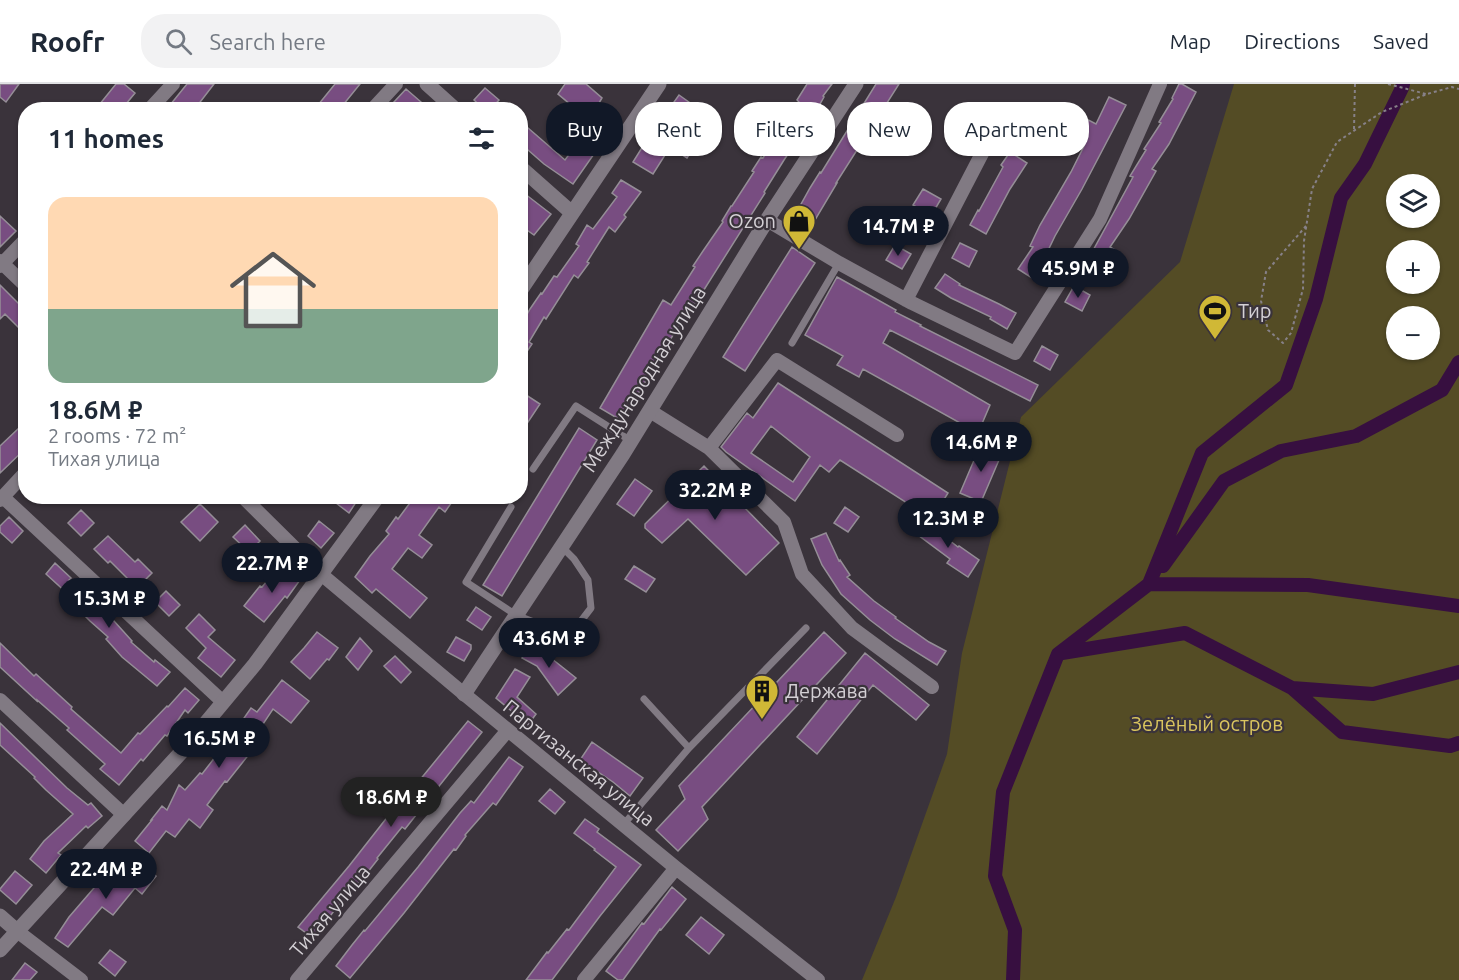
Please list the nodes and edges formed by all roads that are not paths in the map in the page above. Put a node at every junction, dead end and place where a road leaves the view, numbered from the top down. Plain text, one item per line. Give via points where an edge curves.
1 (173, 84) edge
2 (396, 84) edge
3 (427, 84) edge
4 (659, 84) edge
5 (856, 84) edge
6 (1160, 84) edge
7 (156, 102) edge
8 (379, 102) edge
9 (447, 102) edge
10 (981, 156) edge
11 (528, 174) edge
12 (573, 213) junction
13 (767, 220) junction
14 (18, 247) edge
15 (839, 263) junction
16 (1, 264) edge
17 (18, 279) edge
18 (528, 279) edge
19 (906, 300) junction
20 (792, 343) dead end
21 (650, 411) junction
22 (897, 435) dead end
23 (631, 441) junction
24 (709, 448) junction
25 (533, 469) dead end
26 (18, 481) edge
27 (2, 498) edge
28 (250, 504) edge
29 (372, 504) edge
30 (511, 507) dead end
31 (562, 547) junction
32 (321, 574) junction
33 (516, 615) junction
34 (806, 628) dead end
35 (932, 687) dead end
36 (464, 694) junction
37 (644, 699) dead end
38 (0, 700) edge
39 (223, 702) junction
40 (508, 730) junction
41 (689, 748) junction
42 (124, 815) junction
43 (624, 824) junction
44 (676, 868) junction
45 (0, 916) edge
46 (17, 931) junction
47 (0, 950) edge
48 (81, 980) edge
49 (297, 980) edge
50 (584, 980) edge
51 (818, 980) edge

1 - 7 street
2 - 8 street
3 - 9 street
4 - 12 street
5 - 13 street, Международная улица
6 - 19 street via 1100,219 1015,353
10 - 19 street
11 - 12 street
12 - 18 street
13 - 15 street
13 - 21 street, Международная улица
14 - 16 street
15 - 19 street
15 - 20 lane
16 - 17 street
21 - 23 street, Международная улица
21 - 24 street
22 - 24 street via 777,360
23 - 25 lane via 576,406
23 - 31 street, Международная улица
24 - 35 street via 784,522 802,574 852,628
26 - 27 street
27 - 39 street
28 - 32 street, Партизанская улица
29 - 32 street
30 - 33 lane via 466,582
31 - 33 street, Международная улица
31 - 33 lane via 588,580 591,608 578,625 554,630
32 - 36 street, Партизанская улица
32 - 39 street
33 - 36 street, Международная улица
34 - 41 lane
36 - 40 street, Партизанская улица
37 - 41 lane
38 - 42 street
39 - 42 street
40 - 43 street, Партизанская улица
40 - 49 street, Тихая улица
41 - 43 lane
42 - 46 street
43 - 44 street, Партизанская улица
44 - 50 street
44 - 51 street, Партизанская улица
45 - 46 street
46 - 47 street
46 - 48 street

